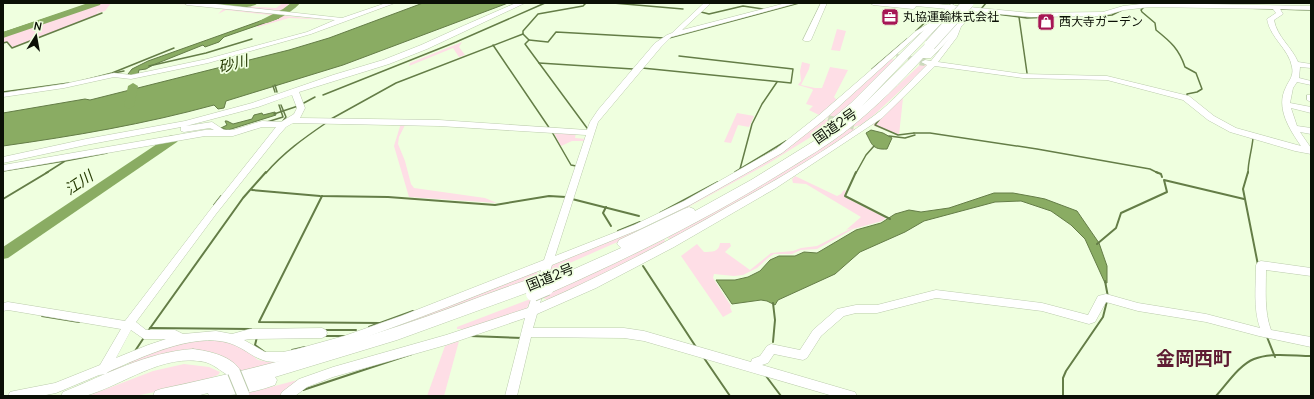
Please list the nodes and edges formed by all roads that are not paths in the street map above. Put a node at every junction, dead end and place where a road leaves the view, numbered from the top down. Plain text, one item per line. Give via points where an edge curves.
1 (187, 3) edge
2 (392, 3) edge
3 (522, 3) edge
4 (708, 3) edge
5 (794, 3) edge
6 (824, 3) edge
7 (873, 3) edge
8 (906, 3) edge
9 (1149, 4) edge
10 (953, 5) edge
11 (973, 5) edge
12 (1274, 7) edge
13 (1311, 8) edge
14 (942, 13) junction
15 (342, 20) junction
16 (961, 21) junction
17 (675, 34) junction
18 (807, 40) dead end
19 (929, 62) junction
20 (1295, 64) junction
21 (1311, 66) edge
22 (901, 74) junction
23 (1295, 78) junction
24 (1311, 83) edge
25 (295, 92) junction
26 (3, 94) edge
27 (1286, 106) junction
28 (1311, 110) edge
29 (293, 120) junction
30 (857, 124) junction
31 (281, 125) junction
32 (1293, 128) junction
33 (1311, 131) edge
34 (590, 133) junction
35 (220, 134) junction
36 (112, 137) junction
37 (813, 141) junction
38 (1308, 151) edge
39 (3, 160) edge
40 (3, 168) edge
41 (548, 263) junction
42 (1311, 272) edge
43 (541, 286) junction
44 (3, 307) edge
45 (532, 311) junction
46 (127, 326) junction
47 (322, 333) dead end
48 (1268, 333) junction
49 (525, 336) junction
50 (183, 339) junction
51 (232, 339) junction
52 (1311, 342) edge
53 (756, 365) junction
54 (100, 374) junction
55 (243, 395) edge
56 (14, 396) edge
57 (68, 396) edge
58 (161, 396) edge
59 (202, 396) edge
60 (286, 396) edge
61 (510, 396) edge
62 (851, 396) edge

1 - 15 street
2 - 15 street
3 - 25 street via 424,47
4 - 17 street
5 - 17 street
6 - 18 street
7 - 14 street
8 - 10 street
9 - 11 street via 1110,13 1023,15
9 - 12 street
10 - 11 street
10 - 14 highway
11 - 16 highway
11 - 22 highway, 国道2号, bridge
12 - 13 street
12 - 20 street via 1280,14 1270,19 1272,27
14 - 37 highway via 855,106
14 - 41 street via 825,118 779,151 655,222
15 - 26 street via 309,33 208,61 131,77 114,75 82,83
16 - 19 street via 953,37
16 - 30 highway
17 - 34 street via 663,40 637,68 598,116
19 - 30 street via 879,116
19 - 38 street via 1023,76 1107,78 1186,98 1211,118 1233,130
20 - 21 street
20 - 23 street
22 - 30 highway, 国道2号
22 - 37 highway, 国道2号 via 860,108
23 - 24 street
23 - 27 street via 1289,86
25 - 29 street via 300,111
25 - 36 street via 185,124
27 - 28 street
27 - 32 street
29 - 31 street
29 - 34 street via 439,122
30 - 43 highway, 国道2号 via 704,214 649,242
30 - 45 street via 840,144 773,186 668,241 592,285
31 - 35 street via 262,124 233,133
31 - 46 street
32 - 33 street
32 - 38 street
34 - 41 street
35 - 36 street via 215,126 209,125 158,135 116,139
35 - 40 street via 205,133
36 - 39 street
37 - 43 highway, 国道2号 via 696,209
41 - 45 street
41 - 51 street via 405,319 344,341 297,354 264,357
42 - 48 street via 1261,265 1261,304 1264,327
43 - 58 highway, 国道2号 via 368,343
43 - 59 highway, 国道2号 via 429,332 290,374
44 - 46 street
45 - 49 street
45 - 60 street via 303,383
46 - 50 street via 136,327 146,334 175,335
46 - 54 street
47 - 51 street via 250,334
48 - 52 street
48 - 53 street via 1206,318 1138,307 1108,298 1102,299 1089,320 1042,307 942,294 877,310 848,310 834,317 816,333 803,355 771,349 767,357
49 - 53 street via 624,333
49 - 61 street
50 - 51 street via 216,336
50 - 54 street via 152,348
53 - 62 street
54 - 56 street via 56,388
55 - 57 main road, bridge via 234,372 226,365 215,359 192,355 168,358 143,366

